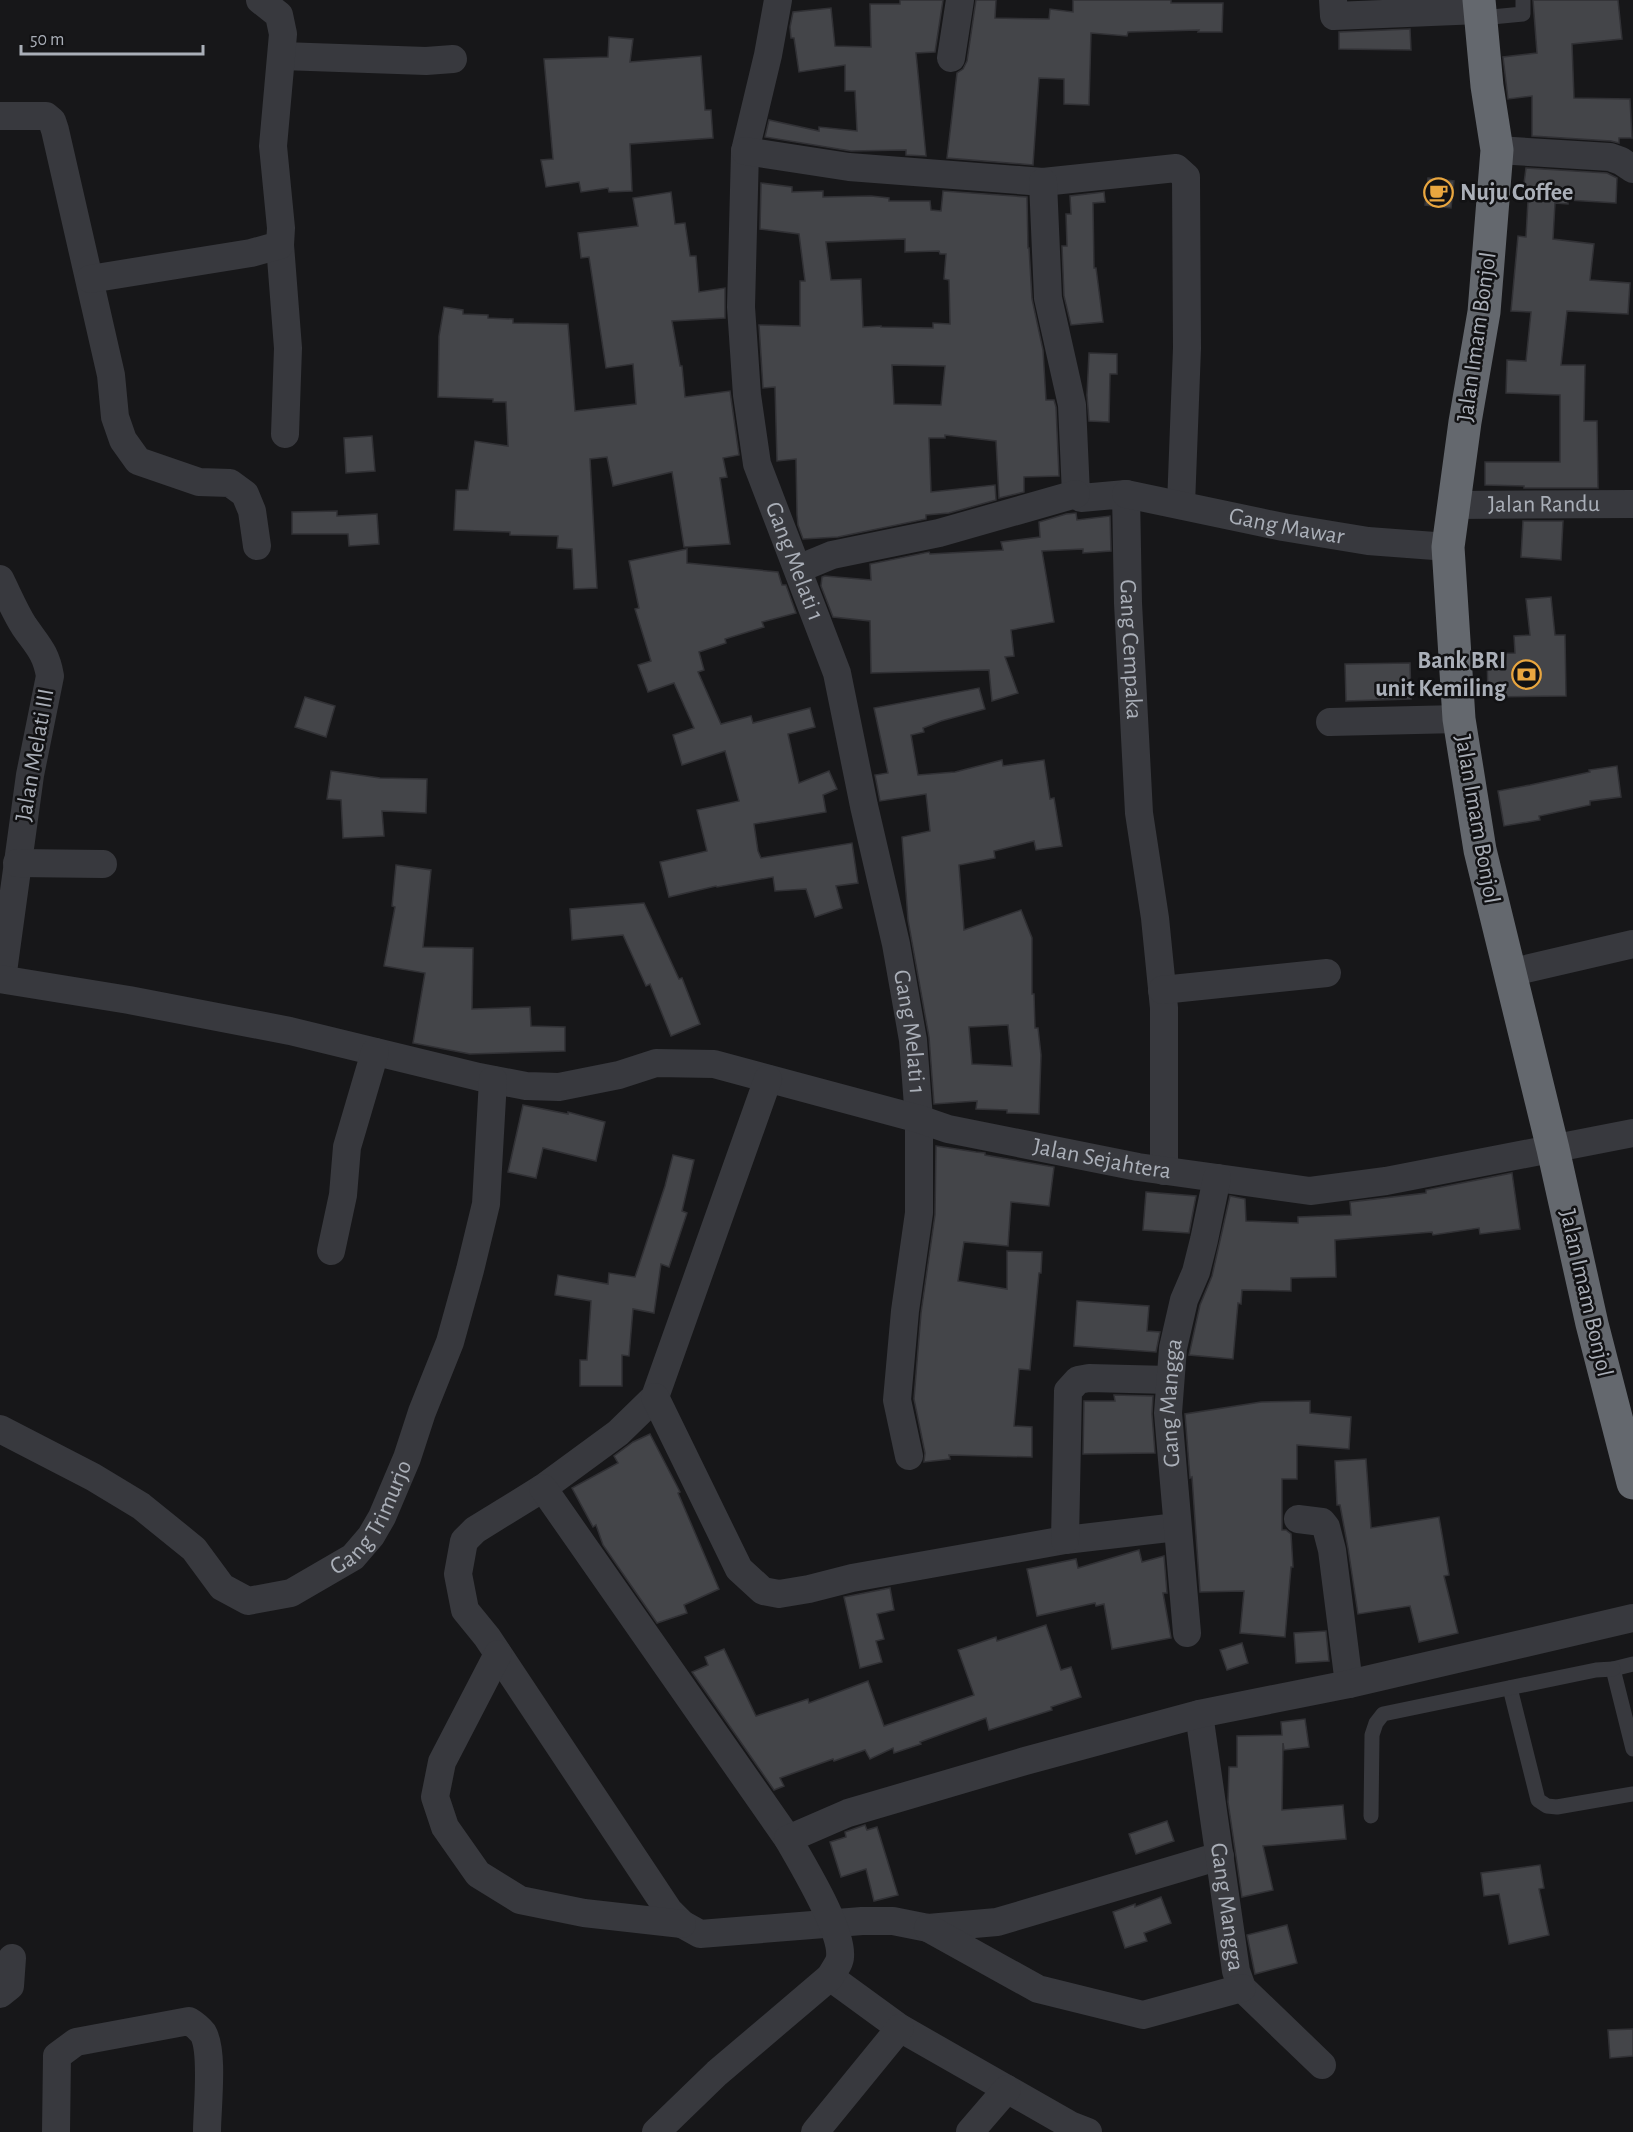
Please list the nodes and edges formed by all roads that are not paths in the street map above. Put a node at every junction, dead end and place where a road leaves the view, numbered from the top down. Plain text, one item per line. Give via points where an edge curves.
1 (260, 0) edge
2 (778, 0) edge
3 (960, 0) edge
4 (1333, 0) edge
5 (1523, 0) edge
6 (1480, 9) edge
7 (282, 56) junction
8 (453, 58) dead end
9 (951, 58) dead end
10 (0, 116) edge
11 (1497, 150) junction
12 (745, 151) junction
13 (1633, 169) edge
14 (1043, 182) junction
15 (280, 245) junction
16 (90, 279) junction
17 (285, 434) dead end
18 (1076, 494) junction
19 (1126, 494) junction
20 (1633, 504) edge
21 (1181, 505) junction
22 (1454, 505) junction
23 (257, 546) dead end
24 (1448, 547) junction
25 (798, 569) junction
26 (0, 579) edge
27 (1459, 719) junction
28 (1330, 722) dead end
29 (17, 863) junction
30 (103, 864) dead end
31 (1633, 944) edge
32 (1327, 973) dead end
33 (1509, 973) junction
34 (1, 979) edge
35 (1162, 990) junction
36 (375, 1052) junction
37 (768, 1078) junction
38 (493, 1080) junction
39 (919, 1119) junction
40 (1633, 1133) edge
41 (1553, 1149) junction
42 (1164, 1170) junction
43 (1217, 1178) junction
44 (331, 1251) dead end
45 (1170, 1380) junction
46 (655, 1397) junction
47 (0, 1429) edge
48 (909, 1456) dead end
49 (1633, 1483) edge
50 (543, 1488) junction
51 (1298, 1519) dead end
52 (1177, 1527) junction
53 (1065, 1540) junction
54 (1633, 1618) edge
55 (1187, 1633) dead end
56 (498, 1654) junction
57 (1633, 1664) edge
58 (1613, 1669) junction
59 (1349, 1684) junction
60 (1510, 1688) junction
61 (1199, 1714) junction
62 (1633, 1749) edge
63 (1633, 1794) edge
64 (1371, 1816) dead end
65 (788, 1839) junction
66 (1220, 1856) junction
67 (832, 1923) junction
68 (682, 1924) junction
69 (928, 1928) junction
70 (12, 1958) dead end
71 (830, 1977) junction
72 (1242, 1988) junction
73 (0, 1994) edge
74 (900, 2028) junction
75 (1322, 2065) dead end
76 (1007, 2089) junction
77 (1081, 2131) edge
78 (56, 2132) edge
79 (207, 2132) edge
80 (656, 2132) edge
81 (815, 2132) edge
82 (970, 2132) edge

1 - 7 street via 279,15
2 - 12 street, Gang Melati 1
3 - 9 street
4 - 6 street via 1334,16
5 - 6 lane via 1523,14
6 - 11 highway, Jalan Imam Bonjol
7 - 8 street via 426,61
7 - 15 street via 273,146
10 - 16 street via 46,116 52,121
11 - 13 street via 1610,157
11 - 22 highway, Jalan Imam Bonjol via 1484,312
12 - 14 street via 849,167
12 - 25 street, Gang Melati 1 via 741,307 747,395 757,464
14 - 18 street via 1048,298 1072,405
14 - 21 street via 1176,168 1186,177 1187,348
15 - 16 street
15 - 17 street via 288,348
16 - 23 street via 111,375 115,417 123,440 138,461 199,482 230,483 245,494
18 - 19 street via 1081,498
18 - 25 street via 939,533 832,555
19 - 21 street, Gang Mawar
19 - 35 street, Gang Cempaka via 1139,813
20 - 22 street, Jalan Randu
21 - 24 street, Gang Mawar via 1357,539
22 - 24 highway, Jalan Imam Bonjol
24 - 27 highway, Jalan Imam Bonjol
25 - 39 street, Gang Melati 1 via 837,673 914,1040
26 - 29 street, Jalan Melati III via 24,626 40,646 50,676
27 - 28 street
27 - 33 highway, Jalan Imam Bonjol via 1480,850
29 - 30 street
29 - 34 street, Jalan Melati III
31 - 33 street
32 - 35 street
33 - 41 highway, Jalan Imam Bonjol
34 - 36 street, Jalan Sejahtera via 290,1031
35 - 42 street, Gang Cempaka
36 - 38 street, Jalan Sejahtera
36 - 44 street via 347,1147 343,1195
37 - 38 street, Jalan Sejahtera via 714,1064 656,1063 559,1087
37 - 39 street, Jalan Sejahtera
37 - 46 street
38 - 47 street, Gang Trimurjo via 486,1204 450,1342 382,1516 352,1557 291,1593 248,1601 222,1587 194,1549 141,1506
39 - 42 street, Jalan Sejahtera via 948,1129
39 - 48 street, Gang Melati 1 via 919,1213 897,1400
40 - 41 street, Jalan Sejahtera
41 - 43 street, Jalan Sejahtera via 1311,1191
41 - 49 highway, Jalan Imam Bonjol
42 - 43 street, Jalan Sejahtera
43 - 45 street, Gang Mangga via 1196,1272 1184,1300
45 - 52 street, Gang Mangga via 1168,1413
45 - 53 street via 1089,1378 1078,1380 1068,1391
46 - 50 street via 618,1433
46 - 53 street via 740,1569 763,1591 779,1594 809,1589
50 - 56 street via 475,1530 464,1541 458,1574 465,1610
50 - 65 street
51 - 59 street via 1322,1522 1326,1527
52 - 53 street
52 - 55 street, Gang Mangga
54 - 59 street
56 - 68 street via 669,1911
56 - 68 street via 442,1762 435,1797 445,1827 478,1874 520,1900 584,1913
57 - 58 lane
58 - 60 lane
58 - 62 lane
59 - 61 street
60 - 63 lane via 1538,1800 1557,1807
60 - 64 lane via 1383,1714 1372,1735
61 - 65 street via 848,1813
61 - 66 street, Gang Mangga
65 - 67 street
66 - 69 street via 997,1922
66 - 72 street, Gang Mangga via 1236,1971
67 - 68 street via 700,1934
67 - 69 street via 893,1921
67 - 71 street via 841,1958
69 - 72 street via 1038,1989 1143,2015
70 - 73 street via 10,1986
71 - 74 street
71 - 80 street via 717,2073
72 - 75 street, Gang Mangga
74 - 76 street
74 - 81 street
76 - 77 street
76 - 82 street
78 - 79 street via 57,2055 76,2042 189,2020 203,2034 209,2049

